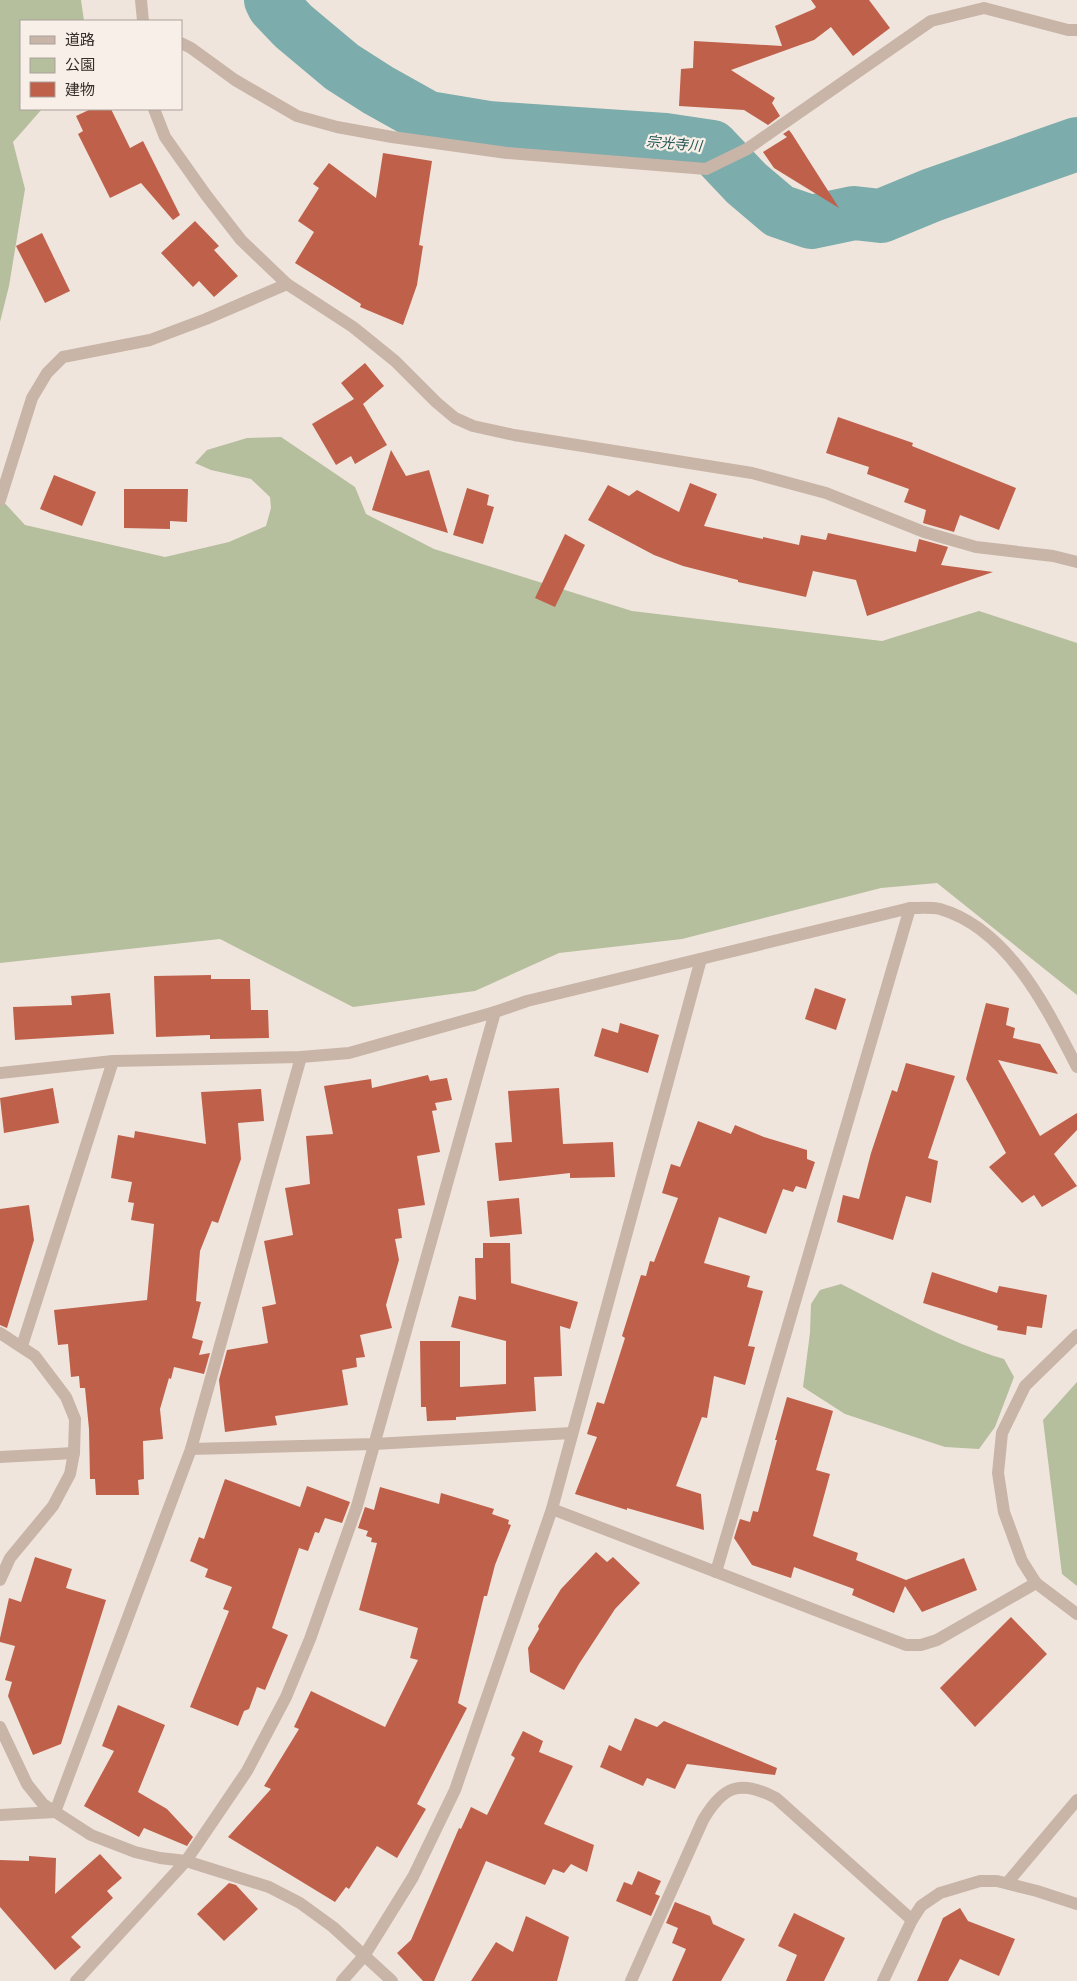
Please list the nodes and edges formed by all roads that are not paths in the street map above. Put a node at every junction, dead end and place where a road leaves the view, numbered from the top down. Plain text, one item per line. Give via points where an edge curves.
1 (141, 0) edge
2 (143, 20) edge
3 (1077, 30) edge
4 (182, 43) edge
5 (154, 110) edge
6 (287, 284) junction
7 (0, 500) edge
8 (1077, 562) edge
9 (910, 908) junction
10 (701, 960) junction
11 (495, 1012) junction
12 (302, 1057) junction
13 (113, 1061) junction
14 (1077, 1067) edge
15 (0, 1073) edge
16 (0, 1333) edge
17 (1077, 1335) edge
18 (22, 1346) junction
19 (572, 1433) junction
20 (374, 1444) junction
21 (191, 1449) junction
22 (74, 1453) junction
23 (0, 1457) edge
24 (552, 1509) junction
25 (716, 1572) junction
26 (0, 1580) edge
27 (1036, 1583) junction
28 (1077, 1614) edge
29 (0, 1727) edge
30 (1077, 1800) edge
31 (55, 1812) junction
32 (0, 1815) edge
33 (186, 1861) junction
34 (1007, 1883) junction
35 (1077, 1904) edge
36 (912, 1920) junction
37 (364, 1956) junction
38 (76, 1981) edge
39 (342, 1981) edge
40 (392, 1981) edge
41 (631, 1981) edge
42 (883, 1981) edge

1 - 2 street
3 - 4 street via 984,8 931,21 747,149 706,170 507,153 337,127 297,116 235,80
5 - 6 street via 165,137 206,195 241,240
6 - 7 street via 150,340 63,357 47,373 32,398
6 - 8 street via 353,327 395,361 455,418 473,426 752,473 826,493 924,532 976,547
9 - 10 street
9 - 14 street via 939,909 967,919 1015,961 1050,1014
9 - 25 street
10 - 11 street via 527,1001
10 - 19 street
11 - 12 street via 349,1053
11 - 20 street
12 - 13 street
12 - 21 street
13 - 15 street
13 - 18 street
16 - 18 street
17 - 27 street via 1025,1386 1002,1433 998,1473 1004,1512 1022,1561
18 - 22 street via 35,1356 66,1397 74,1419
19 - 20 street
19 - 24 street
20 - 21 street
20 - 33 street via 357,1506 310,1640 286,1697 247,1770
21 - 31 street
22 - 23 street
22 - 26 street via 70,1474 54,1506 10,1558
24 - 25 street
24 - 37 street via 456,1790 413,1877
25 - 27 street via 906,1645 937,1640
27 - 28 street
29 - 31 street via 27,1784 43,1804
30 - 34 street
31 - 32 street
31 - 33 street via 91,1836 134,1852
33 - 37 street via 268,1887 300,1903 334,1927
33 - 38 street
34 - 35 street
34 - 36 street via 980,1881 940,1893 921,1906
36 - 41 street via 776,1798 759,1788 741,1786 727,1791 703,1820
36 - 42 street
37 - 39 street
37 - 40 street

